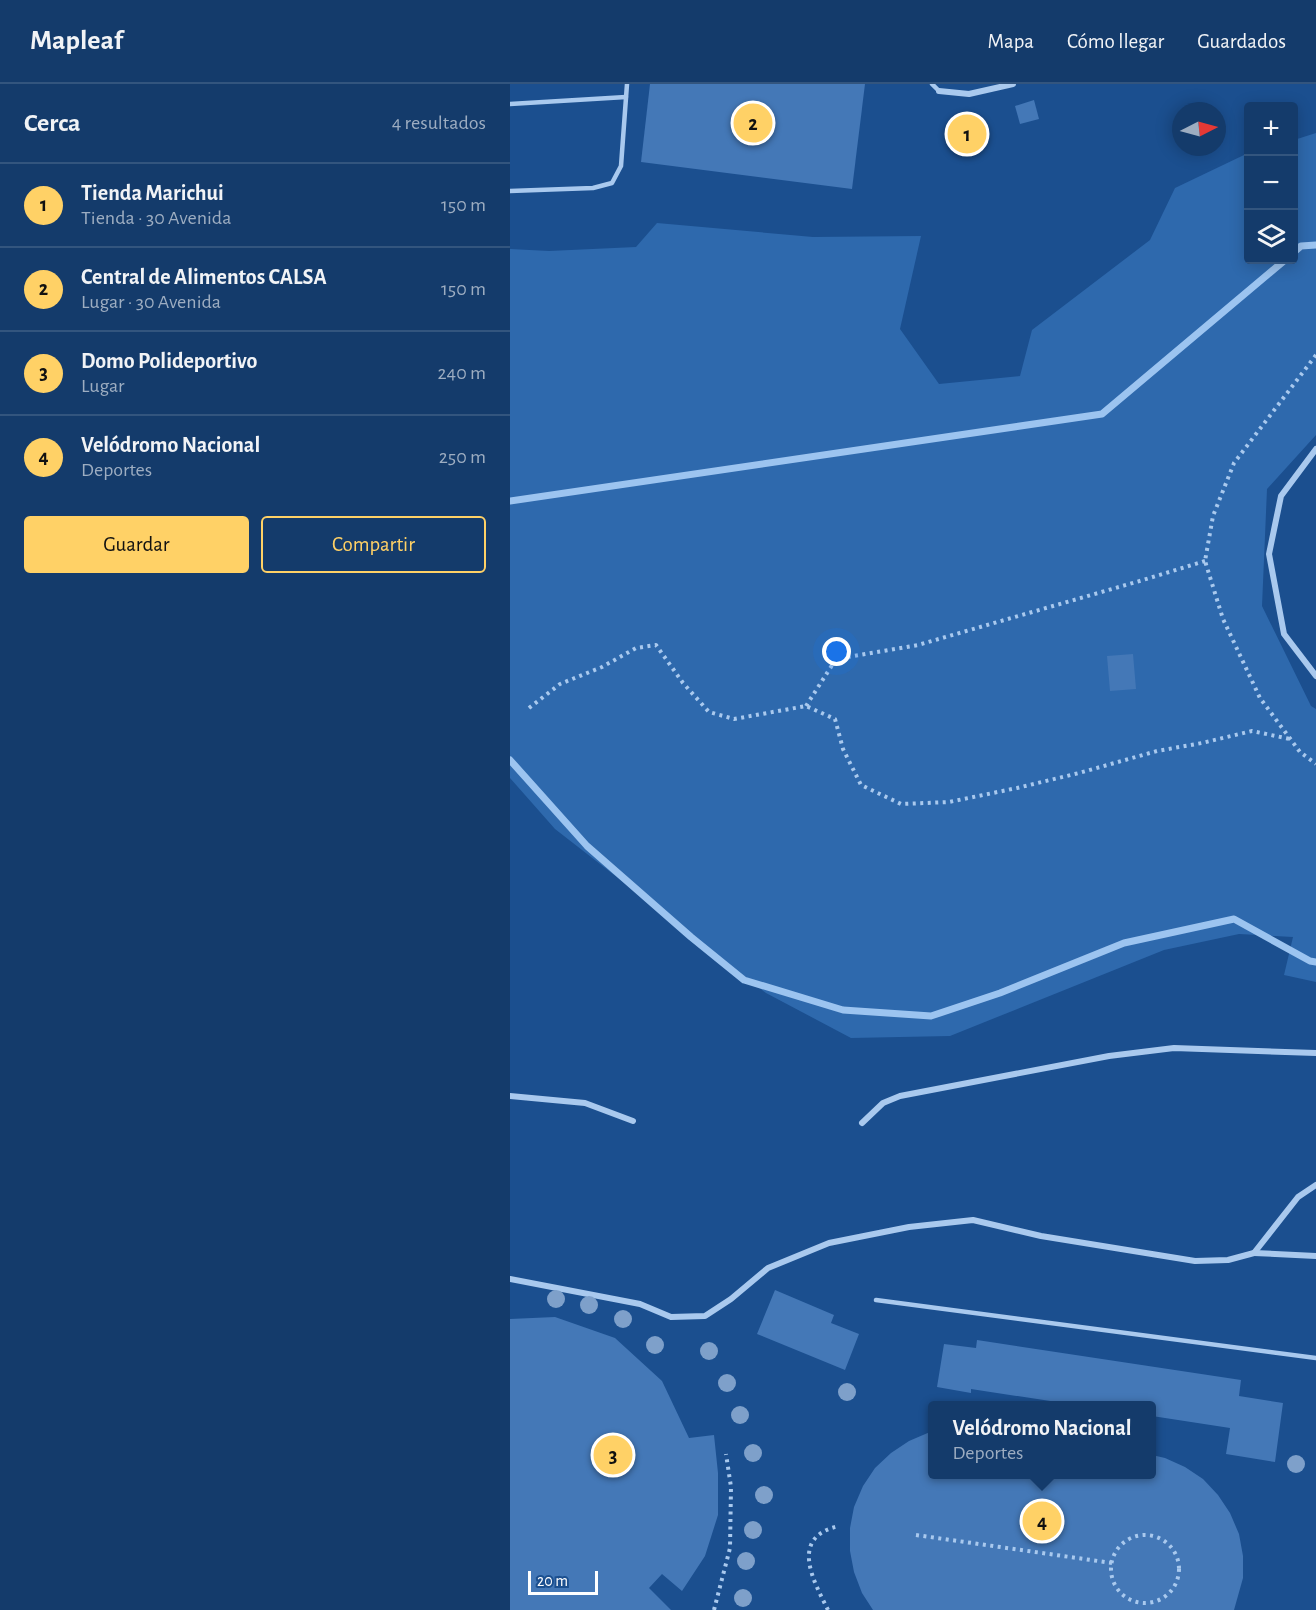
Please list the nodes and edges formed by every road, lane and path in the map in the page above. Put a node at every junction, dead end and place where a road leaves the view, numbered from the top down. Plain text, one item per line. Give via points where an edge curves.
1 (627, 84) edge
2 (932, 84) edge
3 (1013, 84) edge
4 (939, 91) joint
5 (626, 97) junction
6 (510, 104) edge
7 (510, 191) edge
8 (1316, 355) edge
9 (1316, 449) edge
10 (1205, 561) junction
11 (1316, 676) edge
12 (806, 706) junction
13 (529, 708) dead end
14 (1290, 739) junction
15 (1316, 764) edge
16 (1316, 1053) edge
17 (510, 1096) edge
18 (633, 1121) dead end
19 (862, 1123) dead end
20 (1316, 1185) edge
21 (1254, 1253) junction
22 (1316, 1256) edge
23 (510, 1279) edge
24 (876, 1300) dead end
25 (1316, 1358) edge
26 (726, 1454) dead end
27 (839, 1526) dead end
28 (916, 1535) dead end
29 (1112, 1563) junction
30 (714, 1610) edge
31 (828, 1610) edge

1 - 5 lane
2 - 4 lane
3 - 4 street via 969,94
5 - 6 lane
5 - 7 lane via 621,166 612,183 593,188
8 - 10 path via 1234,463 1213,516
9 - 11 street via 1281,496 1269,554 1284,634
10 - 12 path via 918,645 836,659
10 - 14 path via 1223,619 1260,698
12 - 13 path via 734,719 709,712 656,645 636,648 602,668 560,684
12 - 14 path via 835,718 843,749 861,785 902,804 949,802 1017,788 1252,731
14 - 15 path
16 - 19 street via 1174,1048 1109,1056 900,1096 883,1103
17 - 18 street via 585,1103
20 - 21 street via 1298,1197
21 - 22 street
21 - 23 street via 1228,1260 1195,1261 1041,1236 973,1220 909,1227 829,1243 768,1268 705,1316 671,1317 640,1304
24 - 25 lane
26 - 30 path via 731,1487 730,1548
27 - 31 path via 825,1529 812,1541 808,1561
28 - 29 path
29 - 29 path via 1118,1589 1139,1603 1165,1597 1179,1575 1179,1562 1173,1550 1152,1535 1126,1541

